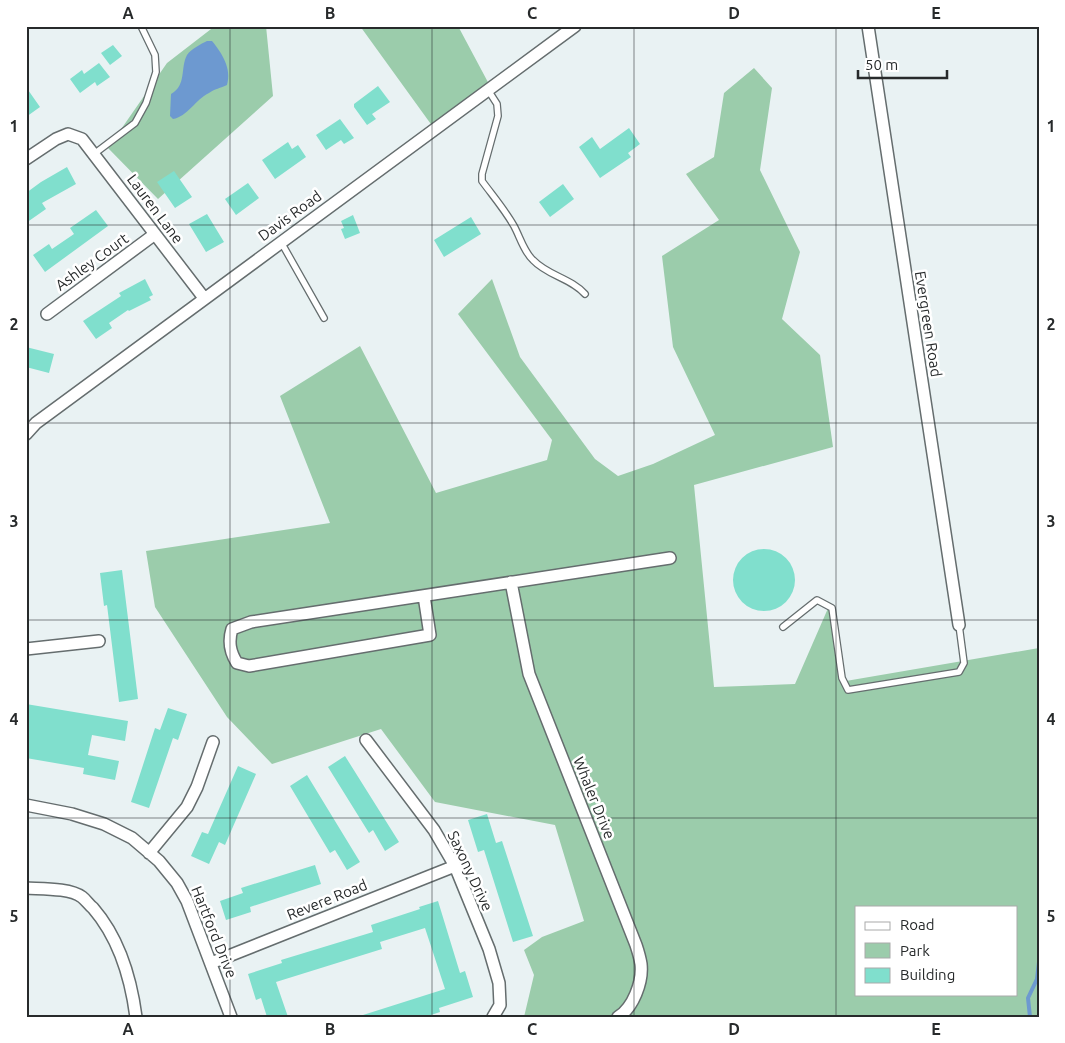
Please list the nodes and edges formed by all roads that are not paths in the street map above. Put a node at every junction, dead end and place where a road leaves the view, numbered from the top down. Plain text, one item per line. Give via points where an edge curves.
1 (141, 26) edge
2 (575, 26) edge
3 (868, 26) edge
4 (488, 90) junction
5 (94, 154) junction
6 (26, 159) edge
7 (155, 234) junction
8 (281, 242) junction
9 (585, 294) dead end
10 (204, 298) junction
11 (47, 314) dead end
12 (324, 318) dead end
13 (26, 434) edge
14 (670, 558) dead end
15 (511, 582) junction
16 (424, 596) junction
17 (959, 626) joint
18 (783, 627) dead end
19 (99, 641) dead end
20 (26, 649) edge
21 (366, 740) dead end
22 (213, 742) dead end
23 (26, 805) edge
24 (149, 853) junction
25 (455, 866) junction
26 (26, 888) edge
27 (211, 963) junction
28 (136, 1017) edge
29 (231, 1017) edge
30 (493, 1017) edge
31 (618, 1017) edge

1 - 5 lane via 155,55 156,72 146,103 135,123
2 - 4 street, Davis Road
3 - 17 street, Evergreen Road
4 - 8 street, Davis Road
4 - 9 lane via 497,104 498,116 482,181 514,225 531,258 542,269 570,282
5 - 6 street, Lauren Lane via 82,139 68,134
5 - 7 street, Lauren Lane
7 - 10 street, Lauren Lane
7 - 11 street, Ashley Court
8 - 10 street, Davis Road
8 - 12 lane
10 - 13 street, Davis Road via 36,423
14 - 15 street
15 - 16 street
15 - 31 street, Whaler Drive via 529,674 642,966 635,996
16 - 16 street via 251,622 232,629 229,639 232,655 237,663 249,666 430,636
17 - 18 lane via 964,663 959,672 848,690 842,678 832,608 817,600
19 - 20 street
21 - 25 street, Saxony Drive via 434,830
22 - 24 street via 187,807
23 - 24 street, Hartford Drive via 104,824 132,838
24 - 27 street, Hartford Drive via 177,883
25 - 27 street, Revere Road
25 - 30 street, Saxony Drive via 489,949 499,983 500,1005
26 - 28 street via 61,890 82,896 104,921 133,992
27 - 29 street, Hartford Drive

